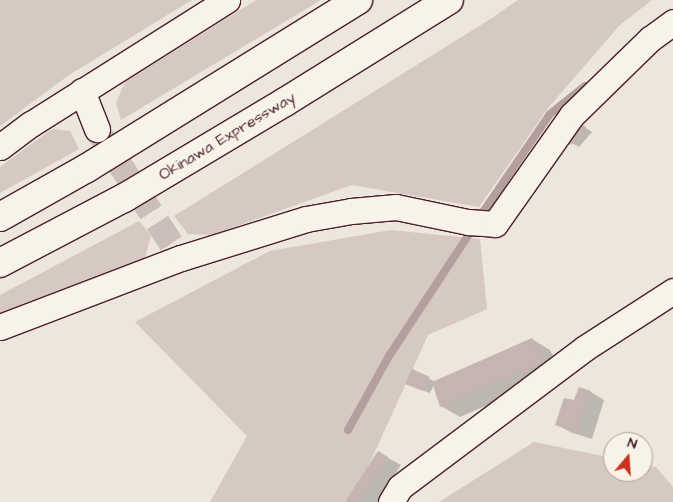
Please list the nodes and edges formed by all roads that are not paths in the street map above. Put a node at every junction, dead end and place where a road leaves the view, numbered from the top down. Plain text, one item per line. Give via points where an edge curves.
1 (227, 0) edge
2 (358, 0) edge
3 (449, 0) edge
4 (673, 22) edge
5 (82, 91) junction
6 (97, 129) tunnel mouth
7 (0, 147) edge
8 (0, 217) edge
9 (0, 264) edge
10 (673, 291) edge
11 (0, 327) edge
12 (391, 502) edge

1 - 5 street
2 - 8 highway via 86,168
3 - 9 highway, Okinawa Expressway via 124,198
4 - 11 street via 650,39 572,115 495,224 468,222 396,207 306,219 181,258
5 - 6 street
5 - 7 street
10 - 12 street via 577,354 400,487

